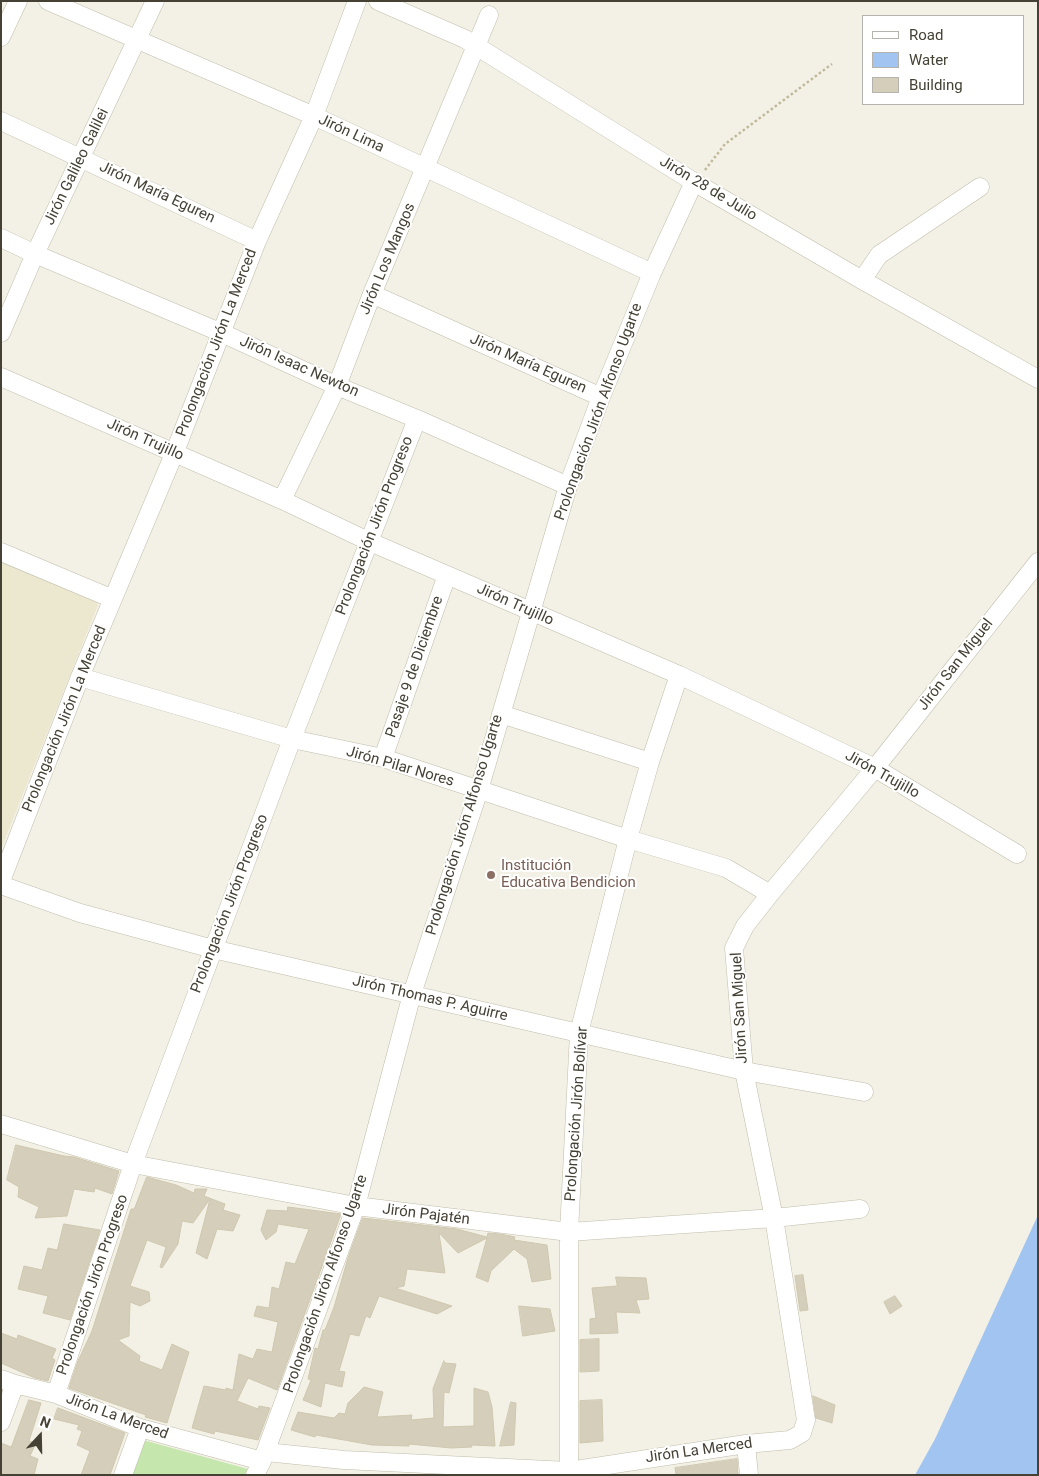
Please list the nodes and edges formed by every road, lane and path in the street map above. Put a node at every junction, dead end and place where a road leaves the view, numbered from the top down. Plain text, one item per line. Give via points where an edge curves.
1 (18, 1) edge
2 (48, 1) edge
3 (155, 1) edge
4 (357, 1) edge
5 (378, 1) edge
6 (489, 15) dead end
7 (1, 37) edge
8 (137, 40) junction
9 (475, 46) junction
10 (832, 64) dead end
11 (314, 116) junction
12 (1, 121) edge
13 (82, 158) junction
14 (425, 169) junction
15 (694, 182) junction
16 (980, 187) dead end
17 (1, 238) edge
18 (257, 241) junction
19 (35, 254) junction
20 (652, 273) junction
21 (862, 280) junction
22 (372, 294) junction
23 (1, 333) edge
24 (222, 333) junction
25 (1, 377) edge
26 (1038, 378) edge
27 (337, 386) junction
28 (601, 396) junction
29 (417, 419) junction
30 (174, 454) junction
31 (568, 486) junction
32 (282, 500) junction
33 (368, 541) junction
34 (1, 552) edge
35 (1038, 562) edge
36 (447, 575) junction
37 (114, 599) junction
38 (530, 612) junction
39 (679, 675) junction
40 (80, 677) junction
41 (501, 714) junction
42 (292, 739) junction
43 (383, 758) junction
44 (650, 762) junction
45 (875, 768) junction
46 (478, 790) junction
47 (628, 839) junction
48 (1017, 854) dead end
49 (1, 881) edge
50 (1, 885) edge
51 (770, 894) junction
52 (213, 949) junction
53 (412, 994) junction
54 (579, 1033) junction
55 (744, 1072) junction
56 (864, 1092) dead end
57 (1, 1124) edge
58 (133, 1164) junction
59 (356, 1206) junction
60 (860, 1208) dead end
61 (774, 1218) junction
62 (569, 1232) junction
63 (8, 1382) edge
64 (56, 1394) junction
65 (1, 1422) edge
66 (140, 1428) junction
67 (802, 1433) joint
68 (746, 1444) junction
69 (261, 1462) edge
70 (350, 1468) edge
71 (568, 1473) edge
72 (123, 1475) edge
73 (749, 1475) edge

1 - 7 street
2 - 8 street, Jirón Lima
3 - 8 street, Jirón Galileo Galilei
4 - 11 street, Prolongación Jirón La Merced
5 - 9 street, Jirón 28 de Julio
6 - 9 street, Jirón Los Mangos
8 - 11 street, Jirón Lima
8 - 13 street, Jirón Galileo Galilei
9 - 14 street, Jirón Los Mangos
9 - 15 street, Jirón 28 de Julio
10 - 15 path via 725,144
11 - 14 street, Jirón Lima
11 - 18 street, Prolongación Jirón La Merced
12 - 13 street, Jirón María Eguren
13 - 18 street, Jirón María Eguren
13 - 19 street, Jirón Galileo Galilei
14 - 20 street, Jirón Lima
14 - 22 street, Jirón Los Mangos
15 - 20 street, Prolongación Jirón Alfonso Ugarte
15 - 21 street, Jirón 28 de Julio
16 - 21 street via 879,255
17 - 19 street, Jirón Isaac Newton
18 - 24 street, Prolongación Jirón La Merced
19 - 23 street, Jirón Galileo Galilei
19 - 24 street, Jirón Isaac Newton
20 - 28 street, Prolongación Jirón Alfonso Ugarte
21 - 26 street, Jirón 28 de Julio
22 - 27 street, Jirón Los Mangos
22 - 28 street, Jirón María Eguren
24 - 27 street, Jirón Isaac Newton
24 - 30 street, Prolongación Jirón La Merced
25 - 30 street, Jirón Trujillo
27 - 29 street, Jirón Isaac Newton
27 - 32 street, Jirón Los Mangos
28 - 31 street, Prolongación Jirón Alfonso Ugarte
29 - 31 street, Jirón Isaac Newton
29 - 33 street, Prolongación Jirón Progreso
30 - 32 street, Jirón Trujillo
30 - 37 street, Prolongación Jirón La Merced
31 - 38 street, Prolongación Jirón Alfonso Ugarte
32 - 33 street, Jirón Trujillo
33 - 36 street, Jirón Trujillo
33 - 42 street, Prolongación Jirón Progreso
34 - 37 street
35 - 45 street, Jirón San Miguel
36 - 38 street, Jirón Trujillo
36 - 43 street, Pasaje 9 de Diciembre
37 - 40 street, Prolongación Jirón La Merced
38 - 39 street, Jirón Trujillo
38 - 41 street, Prolongación Jirón Alfonso Ugarte
39 - 44 street, Prolongación Jirón Bolívar
39 - 45 street, Jirón Trujillo
40 - 42 street, Jirón Pilar Nores
40 - 49 street, Prolongación Jirón La Merced
41 - 44 street
41 - 46 street, Prolongación Jirón Alfonso Ugarte
42 - 43 street, Jirón Pilar Nores
42 - 52 street, Prolongación Jirón Progreso
43 - 46 street, Jirón Pilar Nores
44 - 47 street, Prolongación Jirón Bolívar
45 - 48 street, Jirón Trujillo
45 - 51 street, Jirón San Miguel
46 - 47 street, Jirón Pilar Nores
46 - 53 street, Prolongación Jirón Alfonso Ugarte
47 - 51 street, Jirón Pilar Nores via 726,868
47 - 54 street, Prolongación Jirón Bolívar
50 - 52 street, Jirón Thomas P. Aguirre via 80,913
51 - 55 street, Jirón San Miguel via 745,926 734,948
52 - 53 street, Jirón Thomas P. Aguirre
52 - 58 street, Prolongación Jirón Progreso
53 - 54 street, Jirón Thomas P. Aguirre
53 - 59 street, Prolongación Jirón Alfonso Ugarte
54 - 55 street, Jirón Thomas P. Aguirre
54 - 62 street, Prolongación Jirón Bolívar
55 - 56 street, Jirón Thomas P. Aguirre
55 - 61 street, Jirón San Miguel
57 - 58 street, Jirón Pajatén
58 - 59 street, Jirón Pajatén
58 - 64 street, Prolongación Jirón Progreso
59 - 62 street, Jirón Pajatén
59 - 69 street, Prolongación Jirón Alfonso Ugarte
60 - 61 street, Jirón Pajatén
61 - 62 street, Jirón Pajatén
61 - 67 street, Jirón San Miguel via 806,1420
62 - 71 street, Prolongación Jirón Bolívar
63 - 64 street, Jirón La Merced
63 - 65 street
64 - 66 street, Jirón La Merced
66 - 69 street, Jirón La Merced
66 - 72 street
67 - 68 street, Jirón La Merced via 790,1440
68 - 71 street, Jirón La Merced
68 - 73 street
69 - 70 street, Jirón La Merced
70 - 71 street, Jirón La Merced

